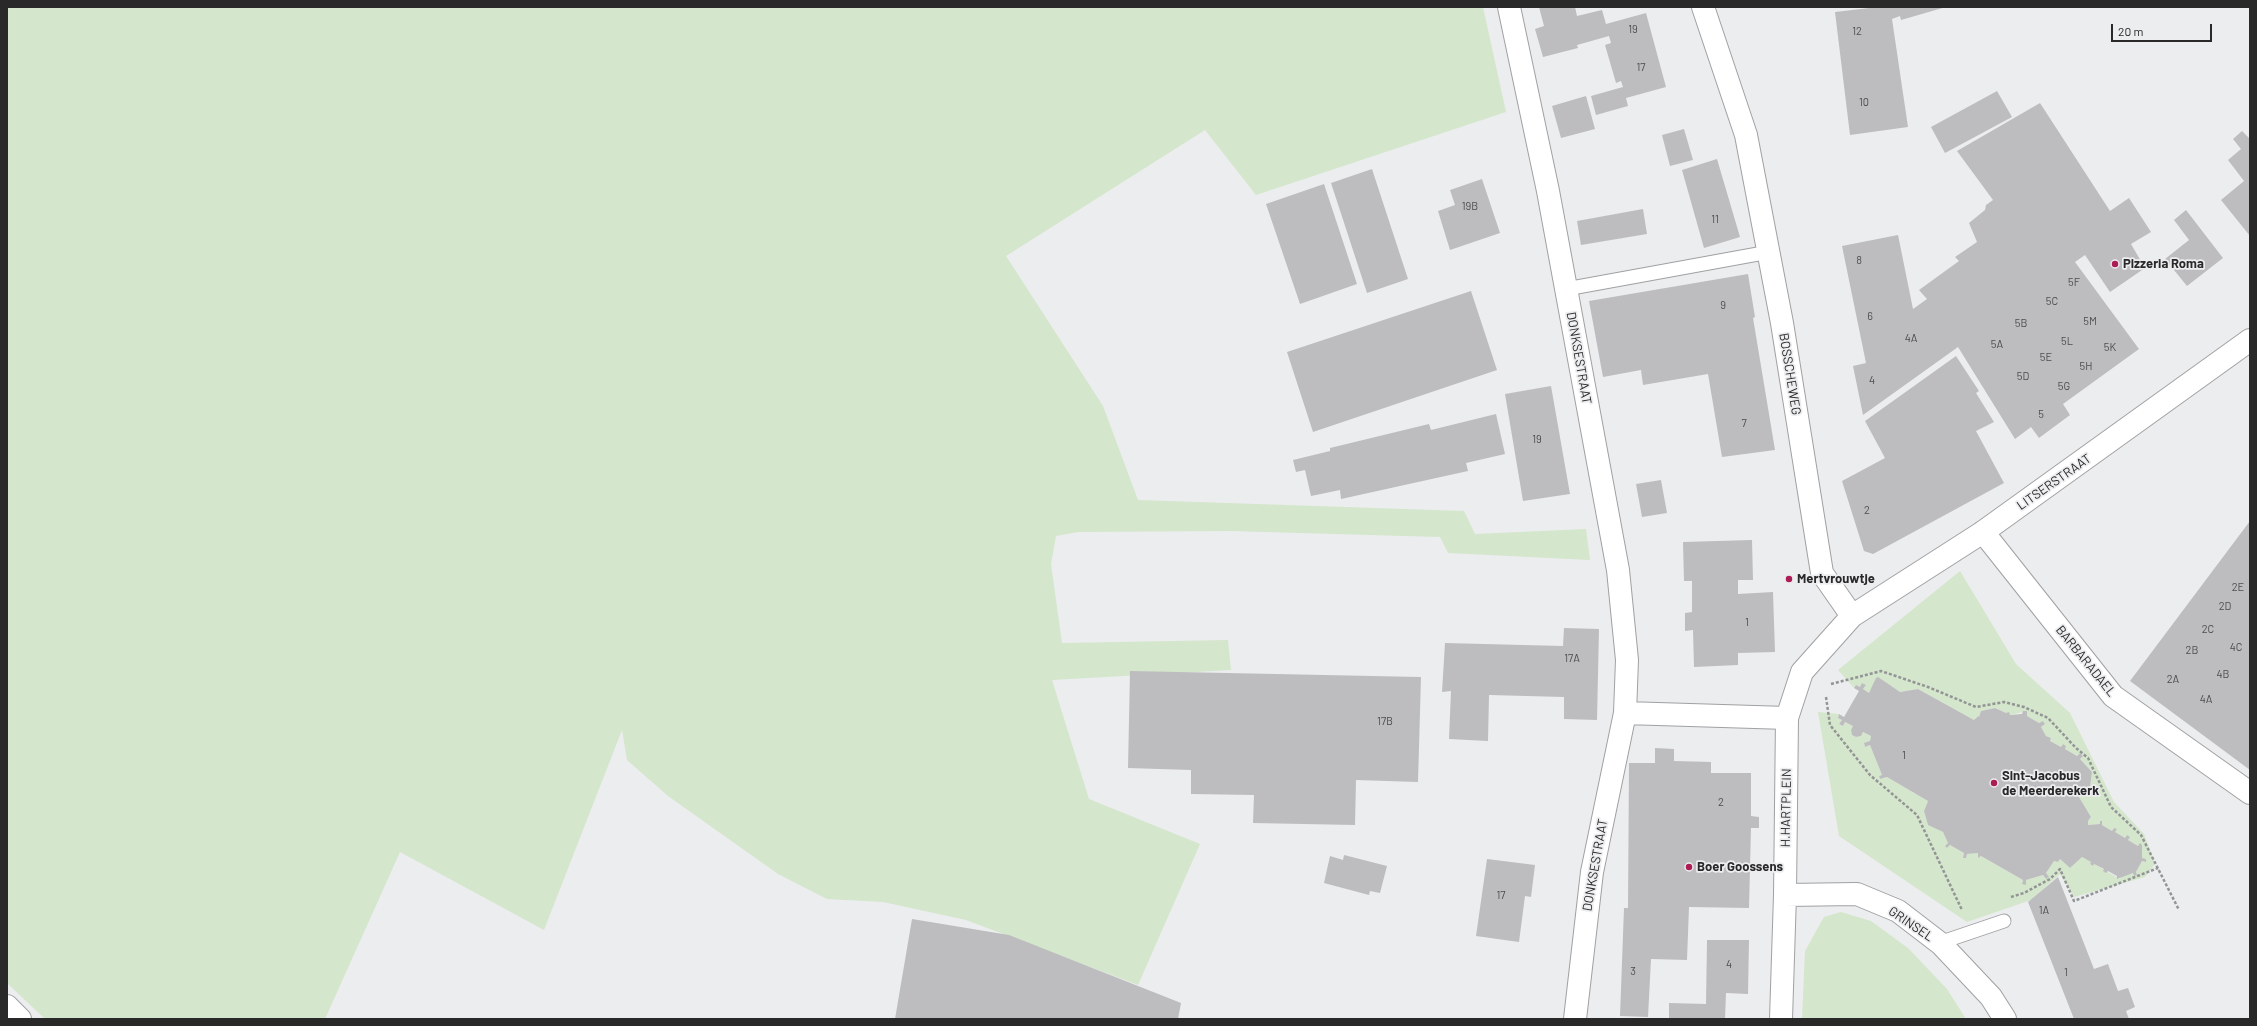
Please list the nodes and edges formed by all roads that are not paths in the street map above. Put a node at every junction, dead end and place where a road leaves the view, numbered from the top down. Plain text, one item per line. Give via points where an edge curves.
1 (1509, 7) edge
2 (1703, 7) edge
3 (1768, 252) junction
4 (1566, 289) junction
5 (2250, 340) edge
6 (1983, 532) junction
7 (1852, 616) junction
8 (1625, 712) junction
9 (1786, 718) junction
10 (2250, 794) edge
11 (1785, 895) junction
12 (2004, 921) dead end
13 (1939, 943) junction
14 (7, 1006) edge
15 (20, 1019) edge
16 (1575, 1019) edge
17 (1780, 1019) edge
18 (2005, 1019) edge

1 - 4 street, DONKSESTRAAT
2 - 3 street, BOSSCHEWEG via 1746,135
3 - 4 lane
3 - 7 street, BOSSCHEWEG via 1822,573
4 - 8 street, DONKSESTRAAT via 1618,570 1627,660
5 - 6 street, LITSERSTRAAT
6 - 7 street, LITSERSTRAAT
6 - 10 street, BARBARADAEL via 2113,696
7 - 9 street via 1802,672
8 - 9 street
8 - 16 street, DONKSESTRAAT via 1592,872
9 - 11 street, H.HARTPLEIN
11 - 13 street, GRINSEL via 1857,894 1898,911
11 - 17 street, H.HARTPLEIN
12 - 13 lane
13 - 18 street, GRINSEL via 1990,997
14 - 15 street

